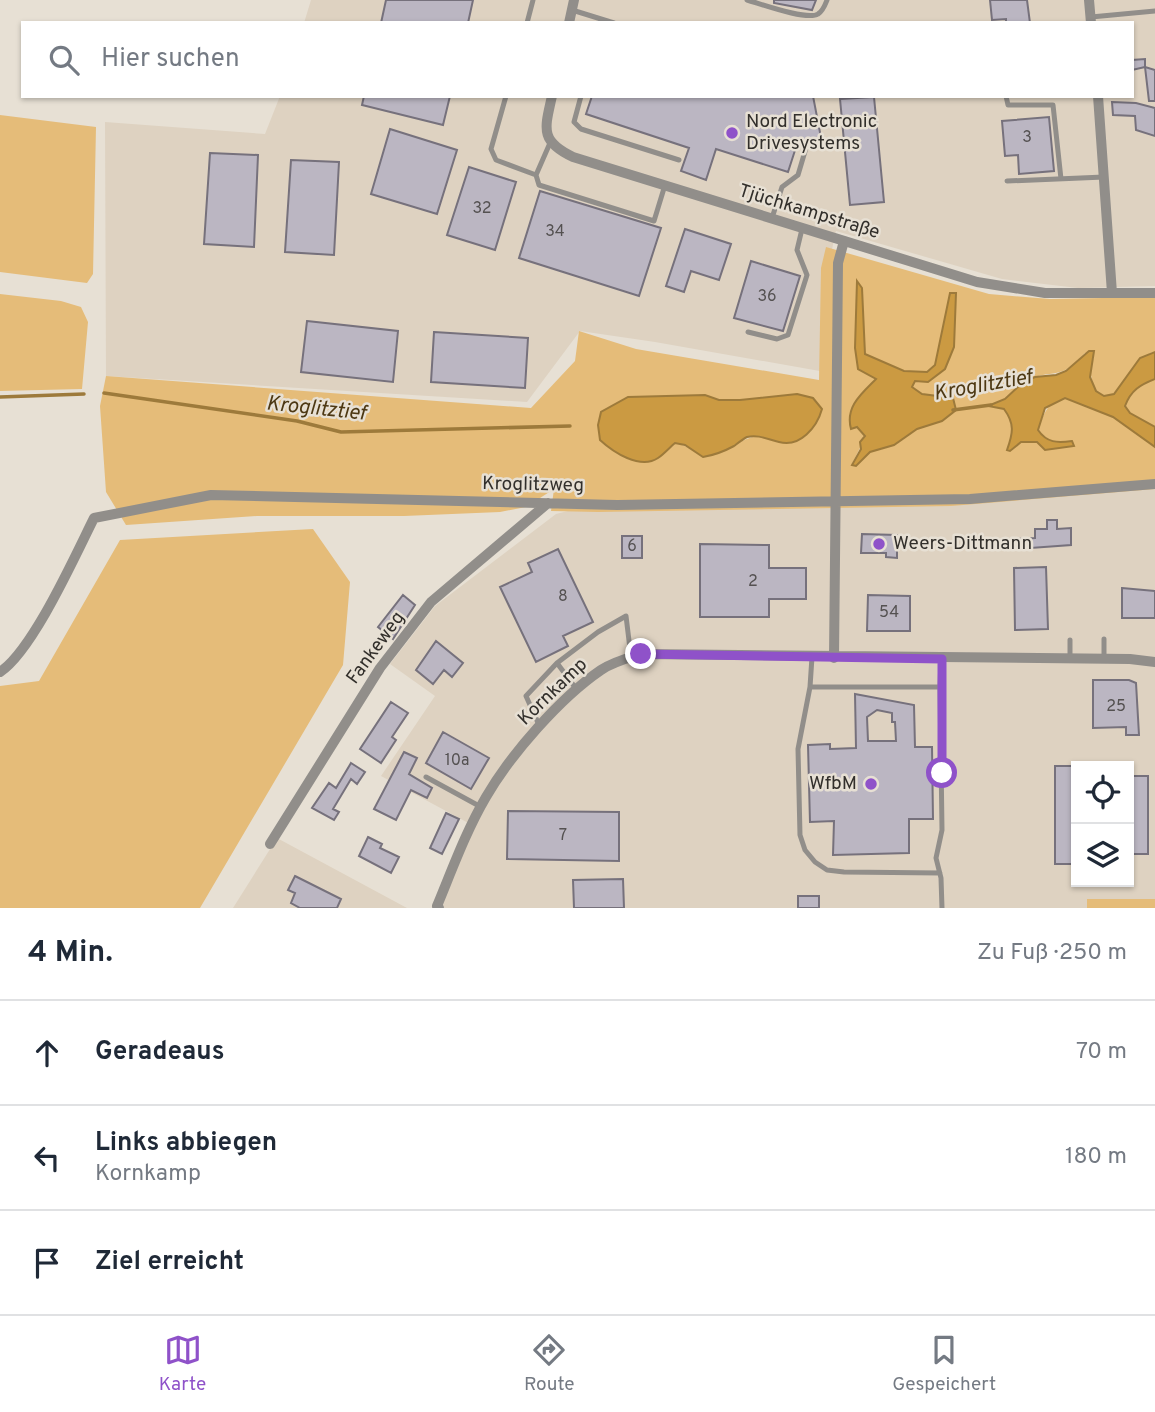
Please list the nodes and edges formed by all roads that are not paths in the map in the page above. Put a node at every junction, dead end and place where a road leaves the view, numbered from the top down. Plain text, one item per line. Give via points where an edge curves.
1 (533, 0) edge
2 (747, 0) edge
3 (827, 0) edge
4 (1089, 0) edge
5 (573, 5) edge
6 (1155, 11) edge
7 (1091, 20) edge
8 (528, 21) edge
9 (601, 21) edge
10 (505, 98) edge
11 (552, 98) edge
12 (580, 98) edge
13 (1006, 98) edge
14 (1098, 98) edge
15 (550, 143) junction
16 (806, 148) dead end
17 (679, 160) dead end
18 (536, 175) junction
19 (1104, 177) junction
20 (1061, 179) junction
21 (1007, 181) dead end
22 (665, 185) junction
23 (772, 218) junction
24 (802, 227) junction
25 (844, 241) junction
26 (1112, 293) junction
27 (1155, 293) edge
28 (748, 332) dead end
29 (1155, 484) edge
30 (836, 500) junction
31 (548, 503) junction
32 (1104, 639) dead end
33 (1070, 640) dead end
34 (631, 657) junction
35 (812, 657) junction
36 (834, 658) junction
37 (1069, 658) junction
38 (942, 659) junction
39 (1104, 659) junction
40 (557, 663) junction
41 (1155, 663) edge
42 (0, 671) edge
43 (810, 687) junction
44 (940, 687) junction
45 (577, 690) junction
46 (540, 727) junction
47 (426, 777) dead end
48 (481, 807) junction
49 (270, 844) dead end
50 (940, 873) junction
51 (435, 907) edge
52 (942, 908) edge

1 - 8 lane
2 - 3 lane via 814,16 821,13
4 - 7 street
5 - 9 lane
6 - 7 lane
10 - 18 lane via 491,149 496,160
11 - 15 street via 546,124
12 - 17 lane via 574,121 581,129
13 - 20 lane via 1008,105 1053,104
14 - 19 street
15 - 18 lane
15 - 22 street, Tjüchkampstraße via 573,157
16 - 23 lane via 798,175 782,187
18 - 22 lane via 539,185 654,221
19 - 20 lane
19 - 26 street
20 - 21 lane
22 - 23 street, Tjüchkampstraße
23 - 24 street, Tjüchkampstraße
24 - 25 street, Tjüchkampstraße
24 - 28 lane via 797,250 807,275 789,335 777,340
25 - 26 street, Tjüchkampstraße via 1009,289
25 - 30 street via 838,263
26 - 27 street, Tjüchkampstraße
29 - 30 street, Kroglitzweg via 970,499
30 - 31 street, Kroglitzweg
30 - 36 street
31 - 42 street, Kroglitzweg via 211,495 94,519 40,621 11,665
31 - 49 street, Fankeweg via 431,602 380,668
32 - 39 lane
33 - 37 lane
34 - 35 street, Kornkamp
34 - 40 lane via 626,617
34 - 45 street, Kornkamp via 602,669
35 - 36 street, Kornkamp
35 - 43 lane
36 - 38 street, Kornkamp
37 - 38 street, Kornkamp
37 - 39 street, Kornkamp
38 - 44 lane
39 - 41 street, Kornkamp
40 - 45 lane
40 - 46 lane via 526,696
43 - 44 lane
43 - 50 lane via 798,749 800,835 805,850 827,870
44 - 50 lane via 942,830 936,858
45 - 46 street, Kornkamp
46 - 48 street, Kornkamp via 503,769
47 - 48 lane
48 - 51 street, Kornkamp
50 - 52 lane

